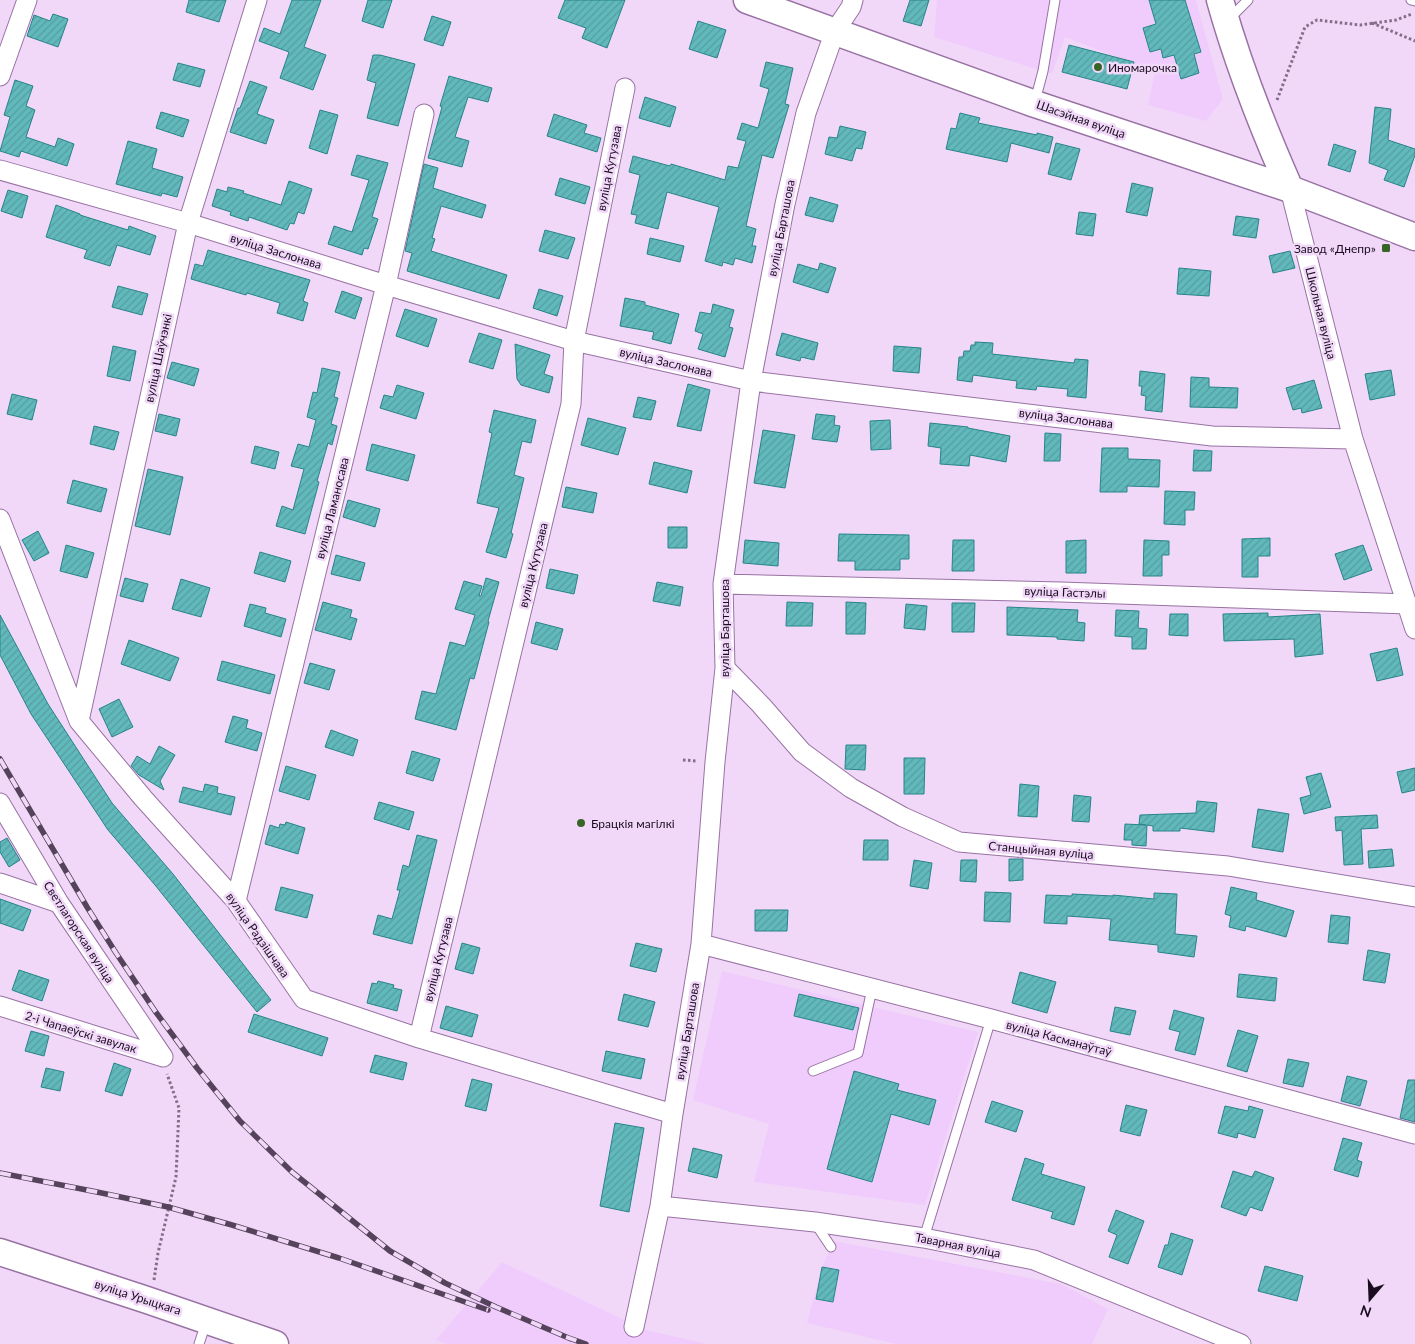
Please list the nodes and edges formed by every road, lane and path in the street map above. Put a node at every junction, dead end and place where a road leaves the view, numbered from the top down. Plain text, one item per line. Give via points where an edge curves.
1 (27, 0) edge
2 (257, 0) edge
3 (747, 0) edge
4 (853, 0) edge
5 (1055, 0) edge
6 (1248, 0) edge
7 (1411, 0) edge
8 (1415, 1) edge
9 (1223, 11) edge
10 (1415, 13) edge
11 (1372, 23) junction
12 (835, 31) junction
13 (1415, 41) edge
14 (0, 76) edge
15 (625, 88) dead end
16 (1035, 104) junction
17 (424, 114) dead end
18 (1264, 132) junction
19 (0, 170) edge
20 (1290, 189) junction
21 (188, 223) junction
22 (1415, 237) edge
23 (386, 285) junction
24 (574, 341) junction
25 (752, 381) junction
26 (1353, 439) junction
27 (0, 519) edge
28 (723, 584) junction
29 (1408, 604) junction
30 (1415, 629) edge
31 (725, 668) junction
32 (78, 721) junction
33 (0, 803) edge
34 (5, 825) edge
35 (0, 883) edge
36 (1415, 897) edge
37 (236, 901) junction
38 (59, 904) junction
39 (701, 944) junction
40 (872, 989) junction
41 (0, 1006) edge
42 (991, 1019) junction
43 (419, 1038) junction
44 (163, 1057) junction
45 (812, 1071) dead end
46 (674, 1114) junction
47 (1415, 1134) edge
48 (660, 1206) junction
49 (815, 1222) junction
50 (924, 1238) junction
51 (831, 1247) dead end
52 (0, 1252) edge
53 (147, 1300) junction
54 (634, 1327) dead end
55 (203, 1332) edge
56 (275, 1344) edge
57 (1241, 1344) edge

1 - 14 street
2 - 21 street, вуліца Шаўчэнкі
3 - 12 main road, Шасэйная вуліца
4 - 12 street, вуліца Барташова
5 - 16 lane
6 - 9 lane
7 - 8 lane
9 - 18 main road, Школьная вуліца
10 - 11 path via 1396,20
11 - 13 path
11 - 18 path via 1360,25 1317,20 1305,27
12 - 16 main road, Шасэйная вуліца
12 - 25 street, вуліца Барташова via 806,114 784,204
15 - 24 street, вуліца Кутузава
16 - 20 main road, Шасэйная вуліца
17 - 23 street, вуліца Ламаносава
18 - 20 main road, Школьная вуліца
19 - 21 street, вуліца Заслонава
20 - 22 main road, Шасэйная вуліца
20 - 26 street, Школьная вуліца
21 - 23 street, вуліца Заслонава
21 - 32 street, вуліца Шаўчэнкі
23 - 24 street, вуліца Заслонава
23 - 37 street, вуліца Ламаносава
24 - 25 street, вуліца Заслонава
24 - 43 street, вуліца Кутузава via 571,404
25 - 26 street, вуліца Заслонава via 1212,436
25 - 28 street, вуліца Барташова
26 - 29 street, Школьная вуліца
27 - 32 street, вуліца Радзішчава
28 - 29 street, вуліца Гастэлы
28 - 31 street, вуліца Барташова
29 - 30 street, Школьная вуліца
31 - 36 street, Станцыйная вуліца via 802,752 858,792 959,842 1228,866
31 - 39 street, вуліца Барташова
32 - 37 street, вуліца Радзішчава
33 - 34 street, Светлагорская вуліца
34 - 38 street, Светлагорская вуліца
35 - 38 street
37 - 43 street, вуліца Радзішчава via 304,999
38 - 44 street, Светлагорская вуліца
39 - 40 street, вуліца Касманаўтаў
39 - 46 street, вуліца Барташова
40 - 42 street, вуліца Касманаўтаў
40 - 45 lane via 858,1053
41 - 44 street, 2-і Чапаеўскі завулак
42 - 47 street, вуліца Касманаўтаў
42 - 50 lane
43 - 46 street, вуліца Радзішчава
44 - 53 path via 162,1064 179,1108 176,1177
46 - 48 street, вуліца Барташова
48 - 49 street, Таварная вуліца
48 - 54 street, вуліца Барташова
49 - 50 street, Таварная вуліца
49 - 51 lane
50 - 57 street, Таварная вуліца via 1034,1260
52 - 53 main road, вуліца Урыцкага
53 - 55 main road, вуліца Урыцкага
55 - 56 main road, вуліца Урыцкага

